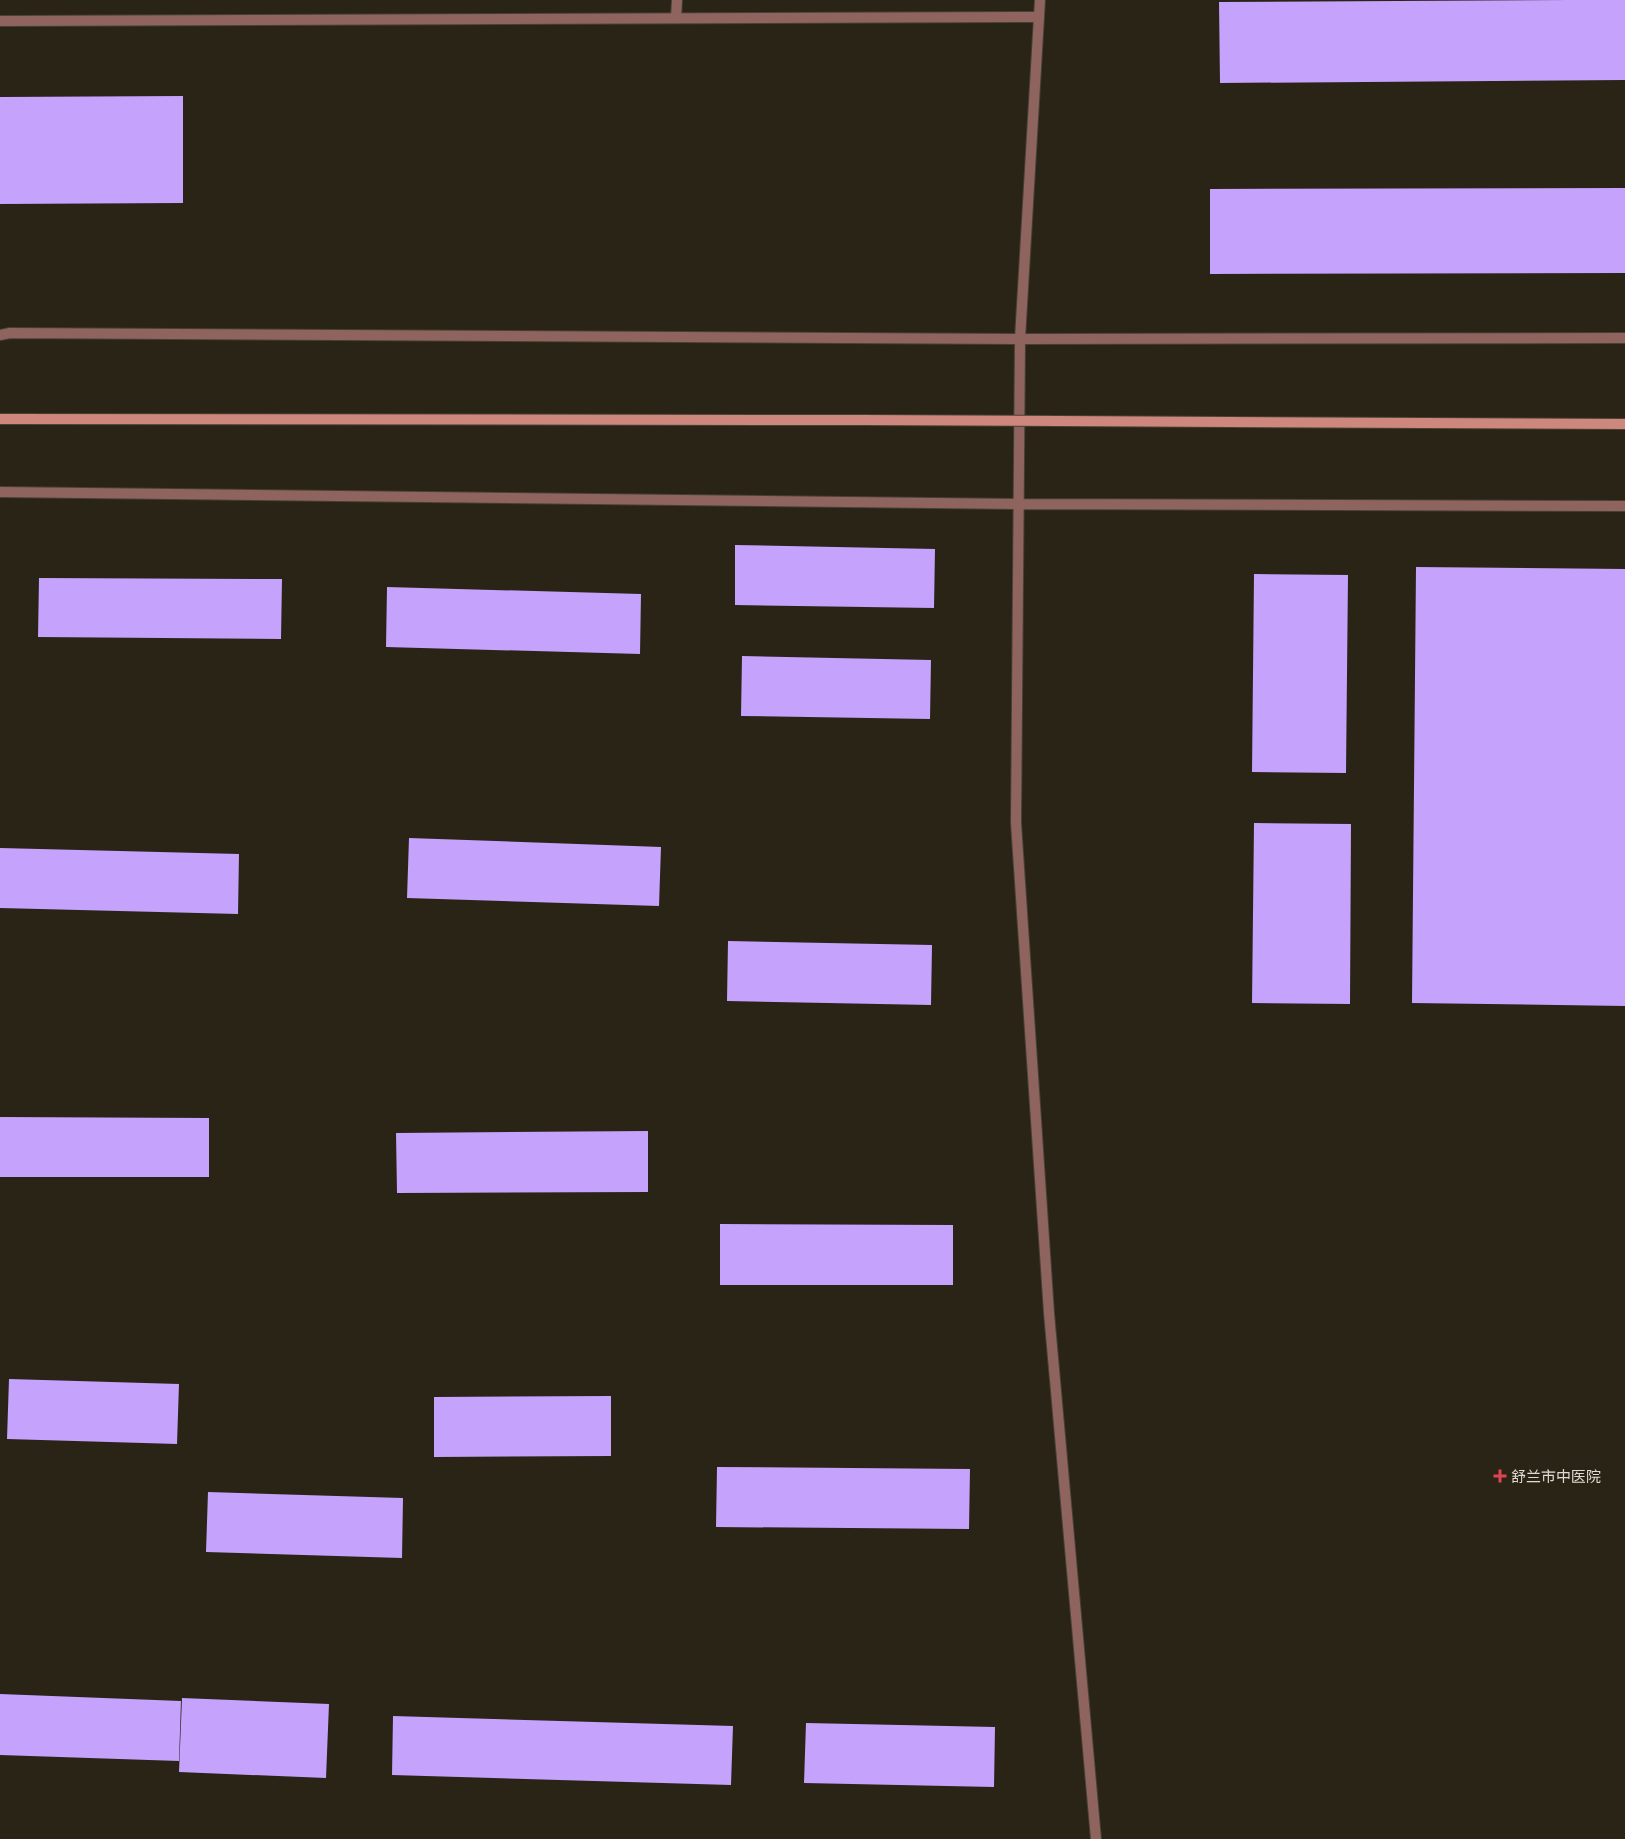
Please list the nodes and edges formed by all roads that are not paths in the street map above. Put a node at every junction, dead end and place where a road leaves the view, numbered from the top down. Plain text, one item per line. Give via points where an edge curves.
1 (677, 0) edge
2 (1040, 0) edge
3 (1039, 17) junction
4 (676, 18) junction
5 (0, 21) edge
6 (0, 335) edge
7 (1625, 338) edge
8 (1020, 339) junction
9 (0, 419) edge
10 (1625, 424) edge
11 (0, 492) edge
12 (1018, 504) junction
13 (1625, 506) edge
14 (1096, 1839) edge

1 - 4 street
2 - 3 street
3 - 4 street
3 - 8 street
4 - 5 street
6 - 8 street
7 - 8 street
8 - 12 street
9 - 10 main road, bridge
11 - 12 street
12 - 13 street
12 - 14 street via 1016,823 1048,1313

